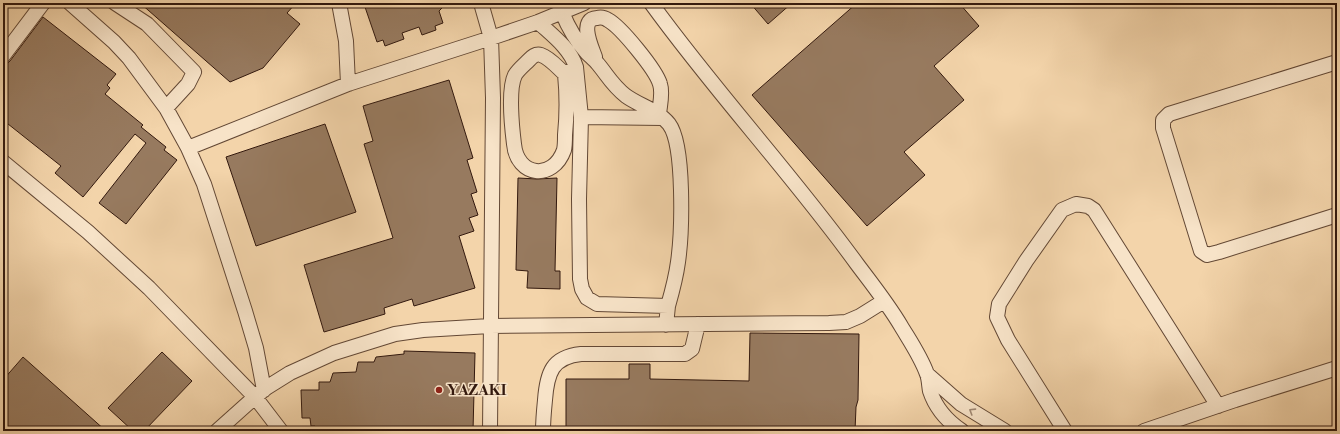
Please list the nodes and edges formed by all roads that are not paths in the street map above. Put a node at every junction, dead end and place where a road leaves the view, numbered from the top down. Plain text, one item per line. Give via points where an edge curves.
1 (44, 3) edge
2 (70, 3) edge
3 (115, 3) edge
4 (339, 3) edge
5 (481, 3) edge
6 (584, 3) edge
7 (651, 3) edge
8 (562, 12) junction
9 (538, 22) junction
10 (491, 38) junction
11 (3, 56) edge
12 (1337, 62) edge
13 (598, 64) junction
14 (570, 70) junction
15 (348, 84) junction
16 (166, 108) junction
17 (661, 116) junction
18 (580, 118) junction
19 (188, 148) junction
20 (3, 162) edge
21 (1337, 216) edge
22 (884, 301) junction
23 (668, 306) junction
24 (698, 324) junction
25 (666, 325) junction
26 (490, 326) junction
27 (1337, 368) edge
28 (927, 374) junction
29 (259, 393) junction
30 (1218, 406) junction
31 (217, 431) edge
32 (281, 431) edge
33 (490, 431) edge
34 (543, 431) edge
35 (962, 431) edge
36 (1005, 431) edge
37 (1065, 431) edge
38 (1144, 431) edge

1 - 11 street
2 - 16 street via 129,58
3 - 16 street via 147,24 194,72 188,84
4 - 15 street via 346,41
5 - 10 street
6 - 8 street
7 - 22 street via 698,65 832,229
8 - 9 street
8 - 13 street via 574,36
9 - 10 street
9 - 14 street via 574,60
10 - 15 street
10 - 26 street via 493,98
12 - 21 street via 1168,114 1163,120 1163,128 1201,251 1207,255
13 - 17 street via 618,90
13 - 17 street via 587,31 590,21 602,17 619,29 656,75 661,91
14 - 14 street via 536,55 519,70 513,81 511,113 514,147 517,158 524,167 532,171 544,171 551,167 564,150 566,90
14 - 18 street
15 - 19 street
16 - 19 street
17 - 18 street
17 - 23 street via 669,124 676,139 681,182 678,262
18 - 23 street via 579,206 582,289 587,298 597,304
19 - 29 street via 204,184 256,348
20 - 29 street via 88,232
22 - 24 street via 846,322
22 - 28 street
23 - 25 street
24 - 25 street
24 - 34 street via 692,349 685,354 581,354 562,359 549,374
25 - 26 street
26 - 29 street via 395,334 334,353 290,373
26 - 33 street
27 - 30 street
28 - 35 street via 934,401 951,423
36 -> 28 street via 961,404
29 - 31 street
29 - 32 street
30 - 37 street via 1094,210 1076,204 1062,210 1026,261 998,304 997,317 1008,340
30 - 38 street

